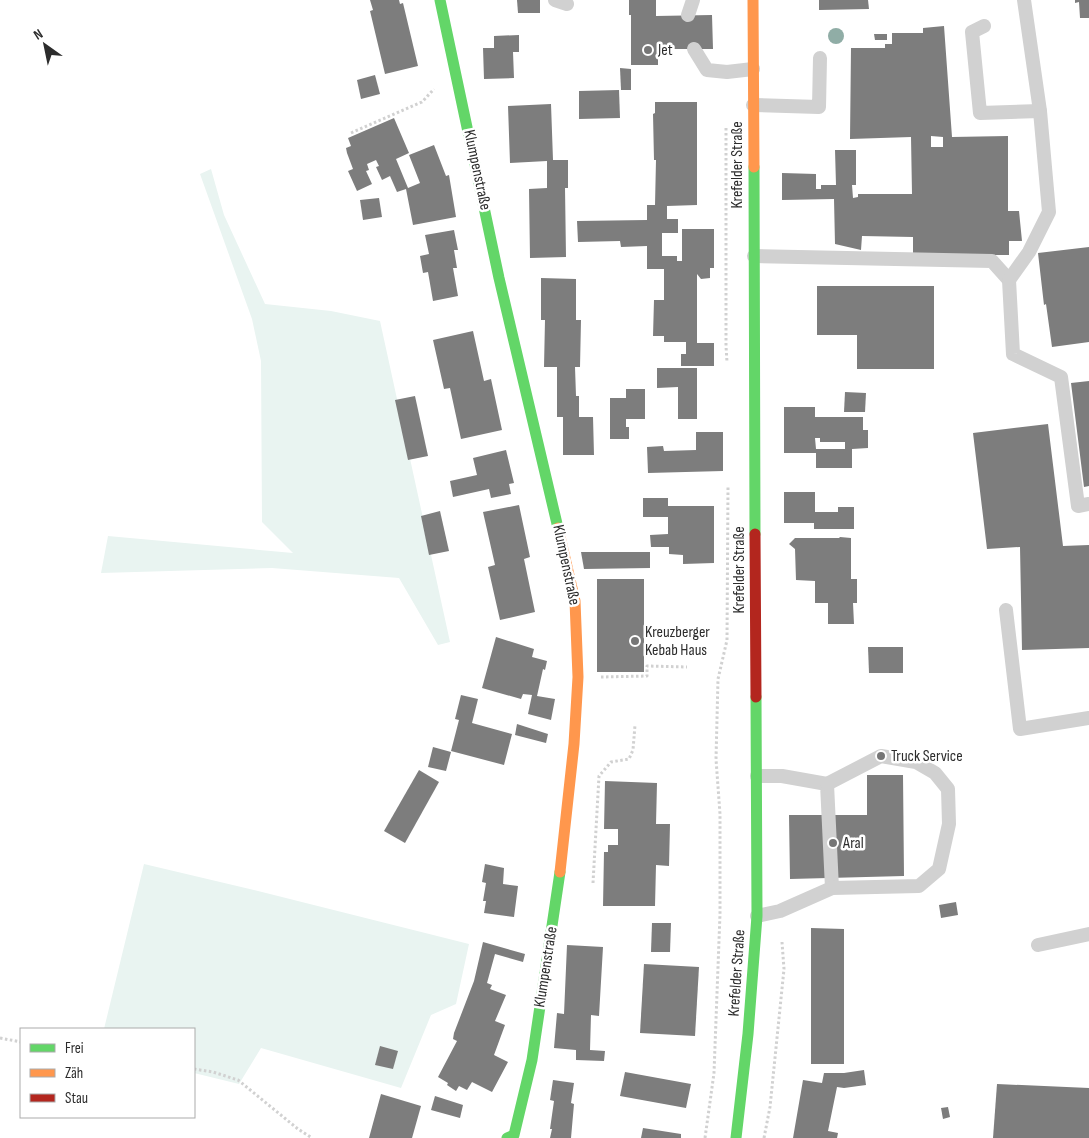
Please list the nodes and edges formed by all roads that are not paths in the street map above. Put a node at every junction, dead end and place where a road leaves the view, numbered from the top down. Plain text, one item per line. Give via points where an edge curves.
1 (440, 0) edge
2 (693, 0) edge
3 (753, 0) edge
4 (1024, 0) edge
5 (688, 15) dead end
6 (984, 26) dead end
7 (694, 49) dead end
8 (820, 58) dead end
9 (753, 69) junction
10 (753, 105) junction
11 (1040, 111) junction
12 (754, 256) junction
13 (1009, 280) junction
14 (1089, 504) edge
15 (1006, 610) dead end
16 (1089, 718) edge
17 (757, 776) junction
18 (827, 784) junction
19 (832, 888) junction
20 (757, 916) junction
21 (1089, 934) edge
22 (1038, 945) dead end
23 (512, 1137) edge
24 (736, 1138) edge

1 - 23 street, Klumpenstraße via 499,278 576,601 578,677 574,744 557,899 532,1060
2 - 5 lane
3 - 9 street, Krefelder Straße
4 - 11 lane
6 - 11 lane via 972,32 980,113
7 - 9 lane via 707,70
8 - 10 lane via 819,107
9 - 10 street, Krefelder Straße
10 - 12 street, Krefelder Straße
11 - 13 lane via 1049,212 1029,252
12 - 13 lane via 992,261
12 - 17 street, Krefelder Straße
13 - 14 lane via 1013,354 1061,377 1078,506
15 - 16 lane via 1020,730
17 - 18 lane via 782,776
17 - 20 street, Krefelder Straße
18 - 19 lane
18 - 19 lane via 881,756 916,762 934,772 948,789 949,824 939,869 919,886
19 - 20 lane via 780,911
20 - 24 street, Krefelder Straße
21 - 22 lane

